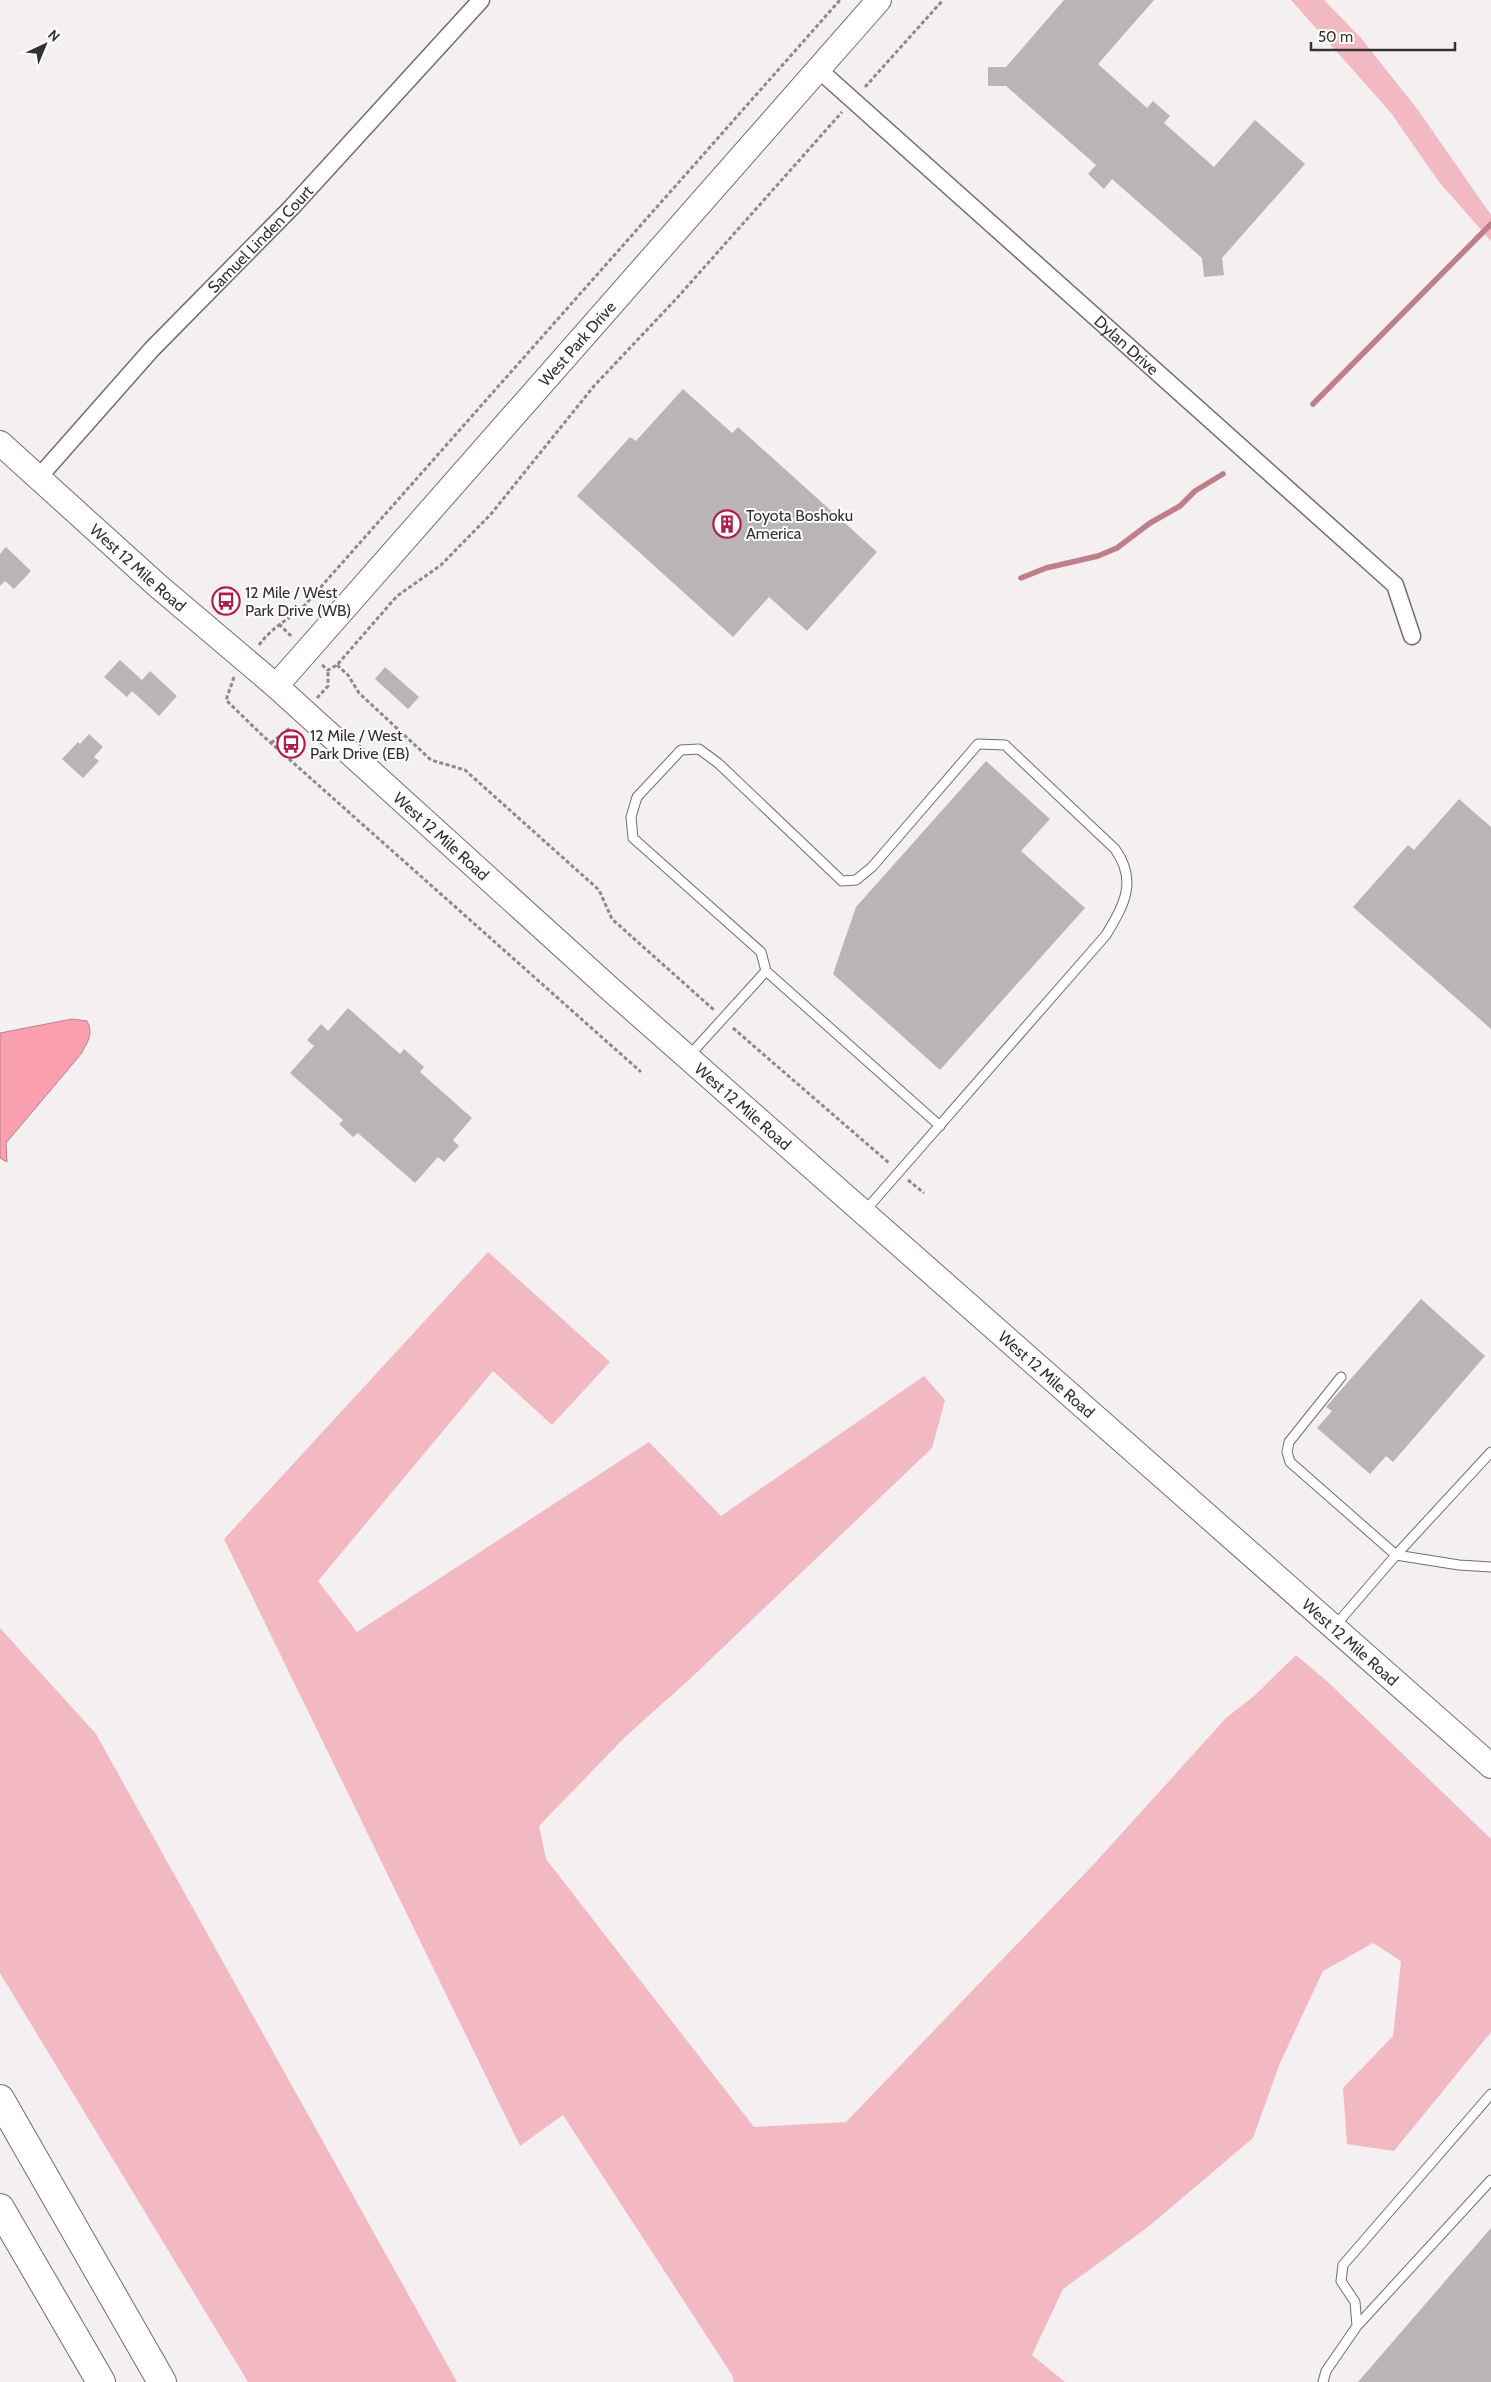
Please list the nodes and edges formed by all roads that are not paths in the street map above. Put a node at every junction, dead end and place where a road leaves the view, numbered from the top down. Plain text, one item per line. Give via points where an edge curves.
1 (481, 0) edge
2 (878, 0) edge
3 (818, 69) junction
4 (0, 442) edge
5 (40, 477) junction
6 (1412, 636) dead end
7 (276, 686) junction
8 (766, 971) junction
9 (688, 1057) junction
10 (940, 1126) junction
11 (864, 1213) junction
12 (1341, 1377) dead end
13 (1491, 1452) edge
14 (1396, 1555) junction
15 (1491, 1567) edge
16 (1333, 1627) junction
17 (1491, 1766) edge
18 (1491, 2094) edge
19 (0, 2099) edge
20 (1491, 2180) edge
21 (0, 2208) edge
22 (1358, 2326) junction
23 (101, 2382) edge
24 (162, 2382) edge
25 (1323, 2382) edge

1 - 5 street, Samuel Linden Court via 292,207 152,349
2 - 3 main road, West Park Drive
3 - 6 street, Dylan Drive via 1395,585
3 - 7 main road, West Park Drive
4 - 5 main road, West 12 Mile Road
5 - 7 main road, West 12 Mile Road via 164,592
7 - 9 main road, West 12 Mile Road
8 - 9 lane
8 - 10 lane
8 - 10 lane via 761,952 633,838 631,817 637,797 681,750 699,749 718,763 842,881 856,880 872,867 978,744 1005,745 1115,849 1125,863 1128,885 1120,912 1106,935
9 - 11 main road, West 12 Mile Road
10 - 11 lane
11 - 16 main road, West 12 Mile Road
12 - 14 lane via 1289,1442 1290,1462
13 - 14 lane
14 - 15 lane
14 - 16 lane
16 - 17 main road, West 12 Mile Road
18 - 22 lane via 1343,2266 1341,2281 1355,2302
19 - 24 highway
20 - 22 lane
21 - 23 highway
22 - 25 lane via 1326,2371

